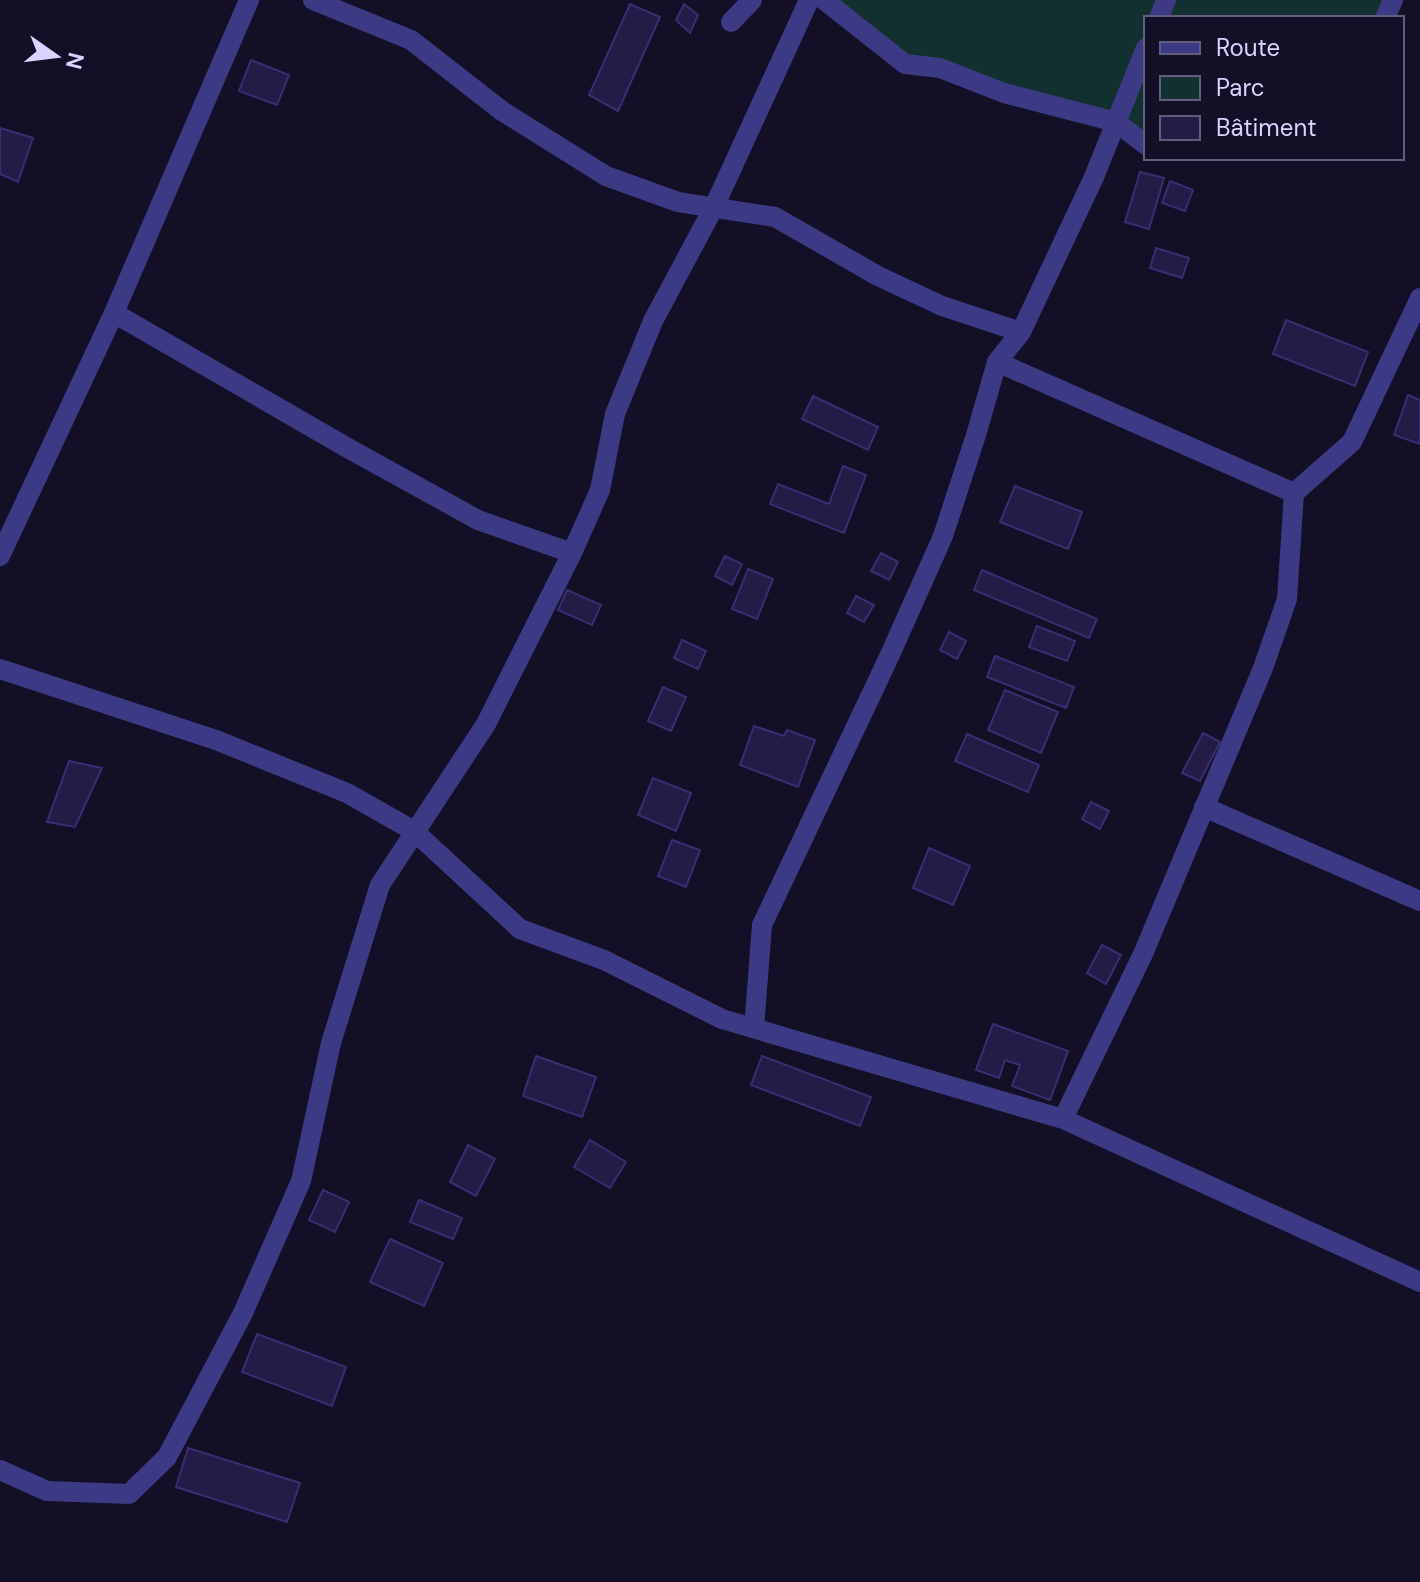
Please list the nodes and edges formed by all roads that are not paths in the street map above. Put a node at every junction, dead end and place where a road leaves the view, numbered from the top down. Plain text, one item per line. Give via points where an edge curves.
1 (249, 0) edge
2 (313, 0) edge
3 (752, 0) edge
4 (809, 0) edge
5 (824, 0) edge
6 (731, 22) dead end
7 (1144, 53) edge
8 (1116, 122) junction
9 (1144, 143) edge
10 (714, 207) junction
11 (1420, 298) edge
12 (114, 313) junction
13 (1021, 332) junction
14 (997, 362) junction
15 (1294, 493) junction
16 (572, 553) junction
17 (0, 556) edge
18 (0, 669) edge
19 (1204, 807) junction
20 (414, 831) junction
21 (1420, 901) edge
22 (754, 1028) junction
23 (1063, 1119) junction
24 (1420, 1282) edge
25 (0, 1470) edge

1 - 12 street
2 - 10 street via 411,40 502,111 606,176 678,202
3 - 6 street
4 - 10 street
5 - 8 street via 905,64 940,68 1004,93
7 - 8 street
8 - 9 street
8 - 13 street
10 - 13 street via 775,217 942,306
10 - 16 street via 653,321 615,414 600,490
11 - 15 street via 1352,442
12 - 16 street via 478,520
12 - 17 street
13 - 14 street
14 - 15 street
14 - 22 street via 943,536 762,925
15 - 19 street via 1287,599
16 - 20 street via 486,724
18 - 20 street via 216,740 347,793
19 - 21 street
19 - 23 street via 1143,954
20 - 22 street via 520,929 604,960 722,1019
20 - 25 street via 380,885 331,1043 301,1181 243,1313 167,1457 129,1494 47,1491
22 - 23 street
23 - 24 street

